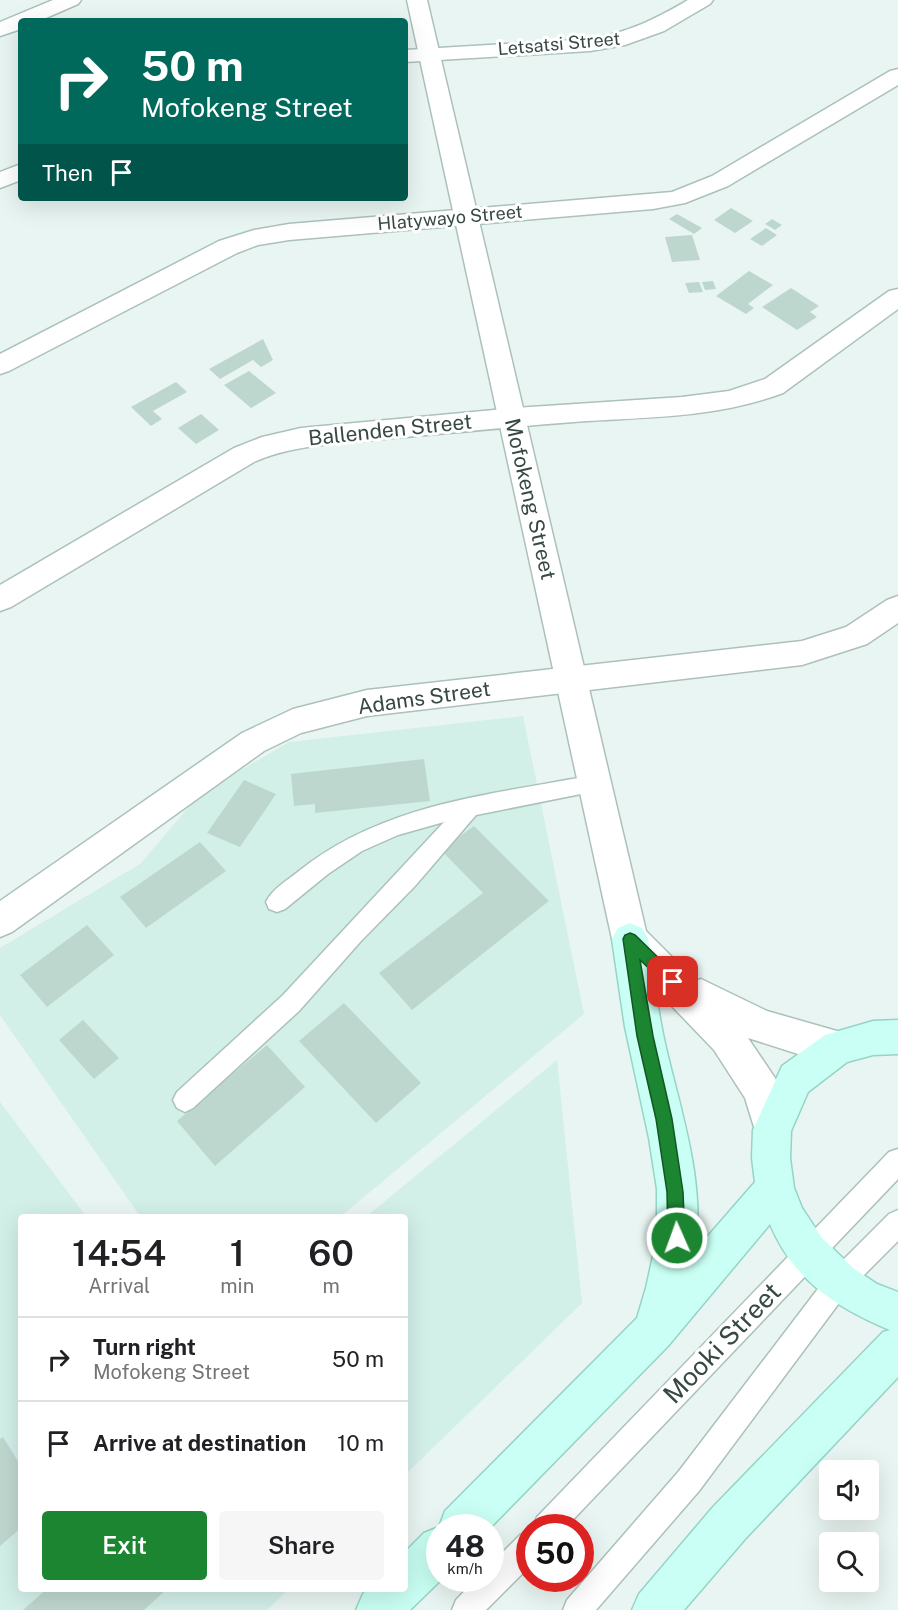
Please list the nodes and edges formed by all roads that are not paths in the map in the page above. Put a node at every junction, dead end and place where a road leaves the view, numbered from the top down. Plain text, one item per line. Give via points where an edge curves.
1 (70, 0) edge
2 (417, 0) edge
3 (703, 0) edge
4 (28, 18) edge
5 (18, 22) edge
6 (0, 30) edge
7 (417, 55) edge
8 (898, 76) edge
9 (18, 172) edge
10 (0, 181) edge
11 (466, 217) junction
12 (898, 297) edge
13 (0, 365) edge
14 (511, 419) junction
15 (0, 599) edge
16 (898, 608) edge
17 (571, 679) junction
18 (594, 784) junction
19 (468, 809) junction
20 (277, 902) dead end
21 (0, 921) edge
22 (630, 939) junction
23 (673, 982) junction
24 (898, 1037) edge
25 (837, 1047) junction
26 (185, 1100) dead end
27 (772, 1130) junction
28 (898, 1161) edge
29 (775, 1188) junction
30 (898, 1223) edge
31 (808, 1252) junction
32 (839, 1282) junction
33 (898, 1313) edge
34 (653, 1331) junction
35 (898, 1347) edge
36 (474, 1514) edge
37 (559, 1514) edge
38 (516, 1559) edge
39 (426, 1563) edge
40 (408, 1581) edge
41 (396, 1592) edge
42 (379, 1610) edge
43 (466, 1610) edge
44 (577, 1610) edge
45 (655, 1610) edge

1 - 4 street
2 - 7 street, Mofokeng Street
3 - 7 street, Letsatsi Street via 657,27 626,39 590,45
5 - 6 street
7 - 11 street, Mofokeng Street
8 - 11 street, Hlatywayo Street via 720,181 677,198
9 - 10 street
11 - 13 street, Hlatywayo Street via 254,238 202,260
11 - 14 street, Mofokeng Street
12 - 14 street, Ballenden Street via 774,386 757,394 663,407
14 - 15 street, Ballenden Street via 301,438 262,447
14 - 17 street, Mofokeng Street
16 - 17 street, Adams Street via 856,636 802,653
17 - 18 street, Mofokeng Street
17 - 21 street, Adams Street via 367,703 293,722 253,742
18 - 19 lane
18 - 22 street, Mofokeng Street
19 - 20 lane via 398,826 365,839 327,862
19 - 26 lane via 291,1003
22 - 23 street
22 - 34 main road via 675,1192 677,1238
23 - 25 street via 770,1031
23 - 27 street via 727,1038 746,1064 762,1091
24 - 25 main road via 873,1038
25 - 27 main road via 795,1079
27 - 29 main road
28 - 31 lane, Mooki Street
29 - 31 main road via 788,1221
29 - 34 main road
30 - 32 lane
31 - 32 main road
31 - 37 lane, Mooki Street
32 - 33 main road via 863,1298
32 - 44 lane via 690,1481
34 - 36 main road
35 - 45 main road via 729,1523
38 - 43 lane
39 - 40 main road
41 - 42 main road

